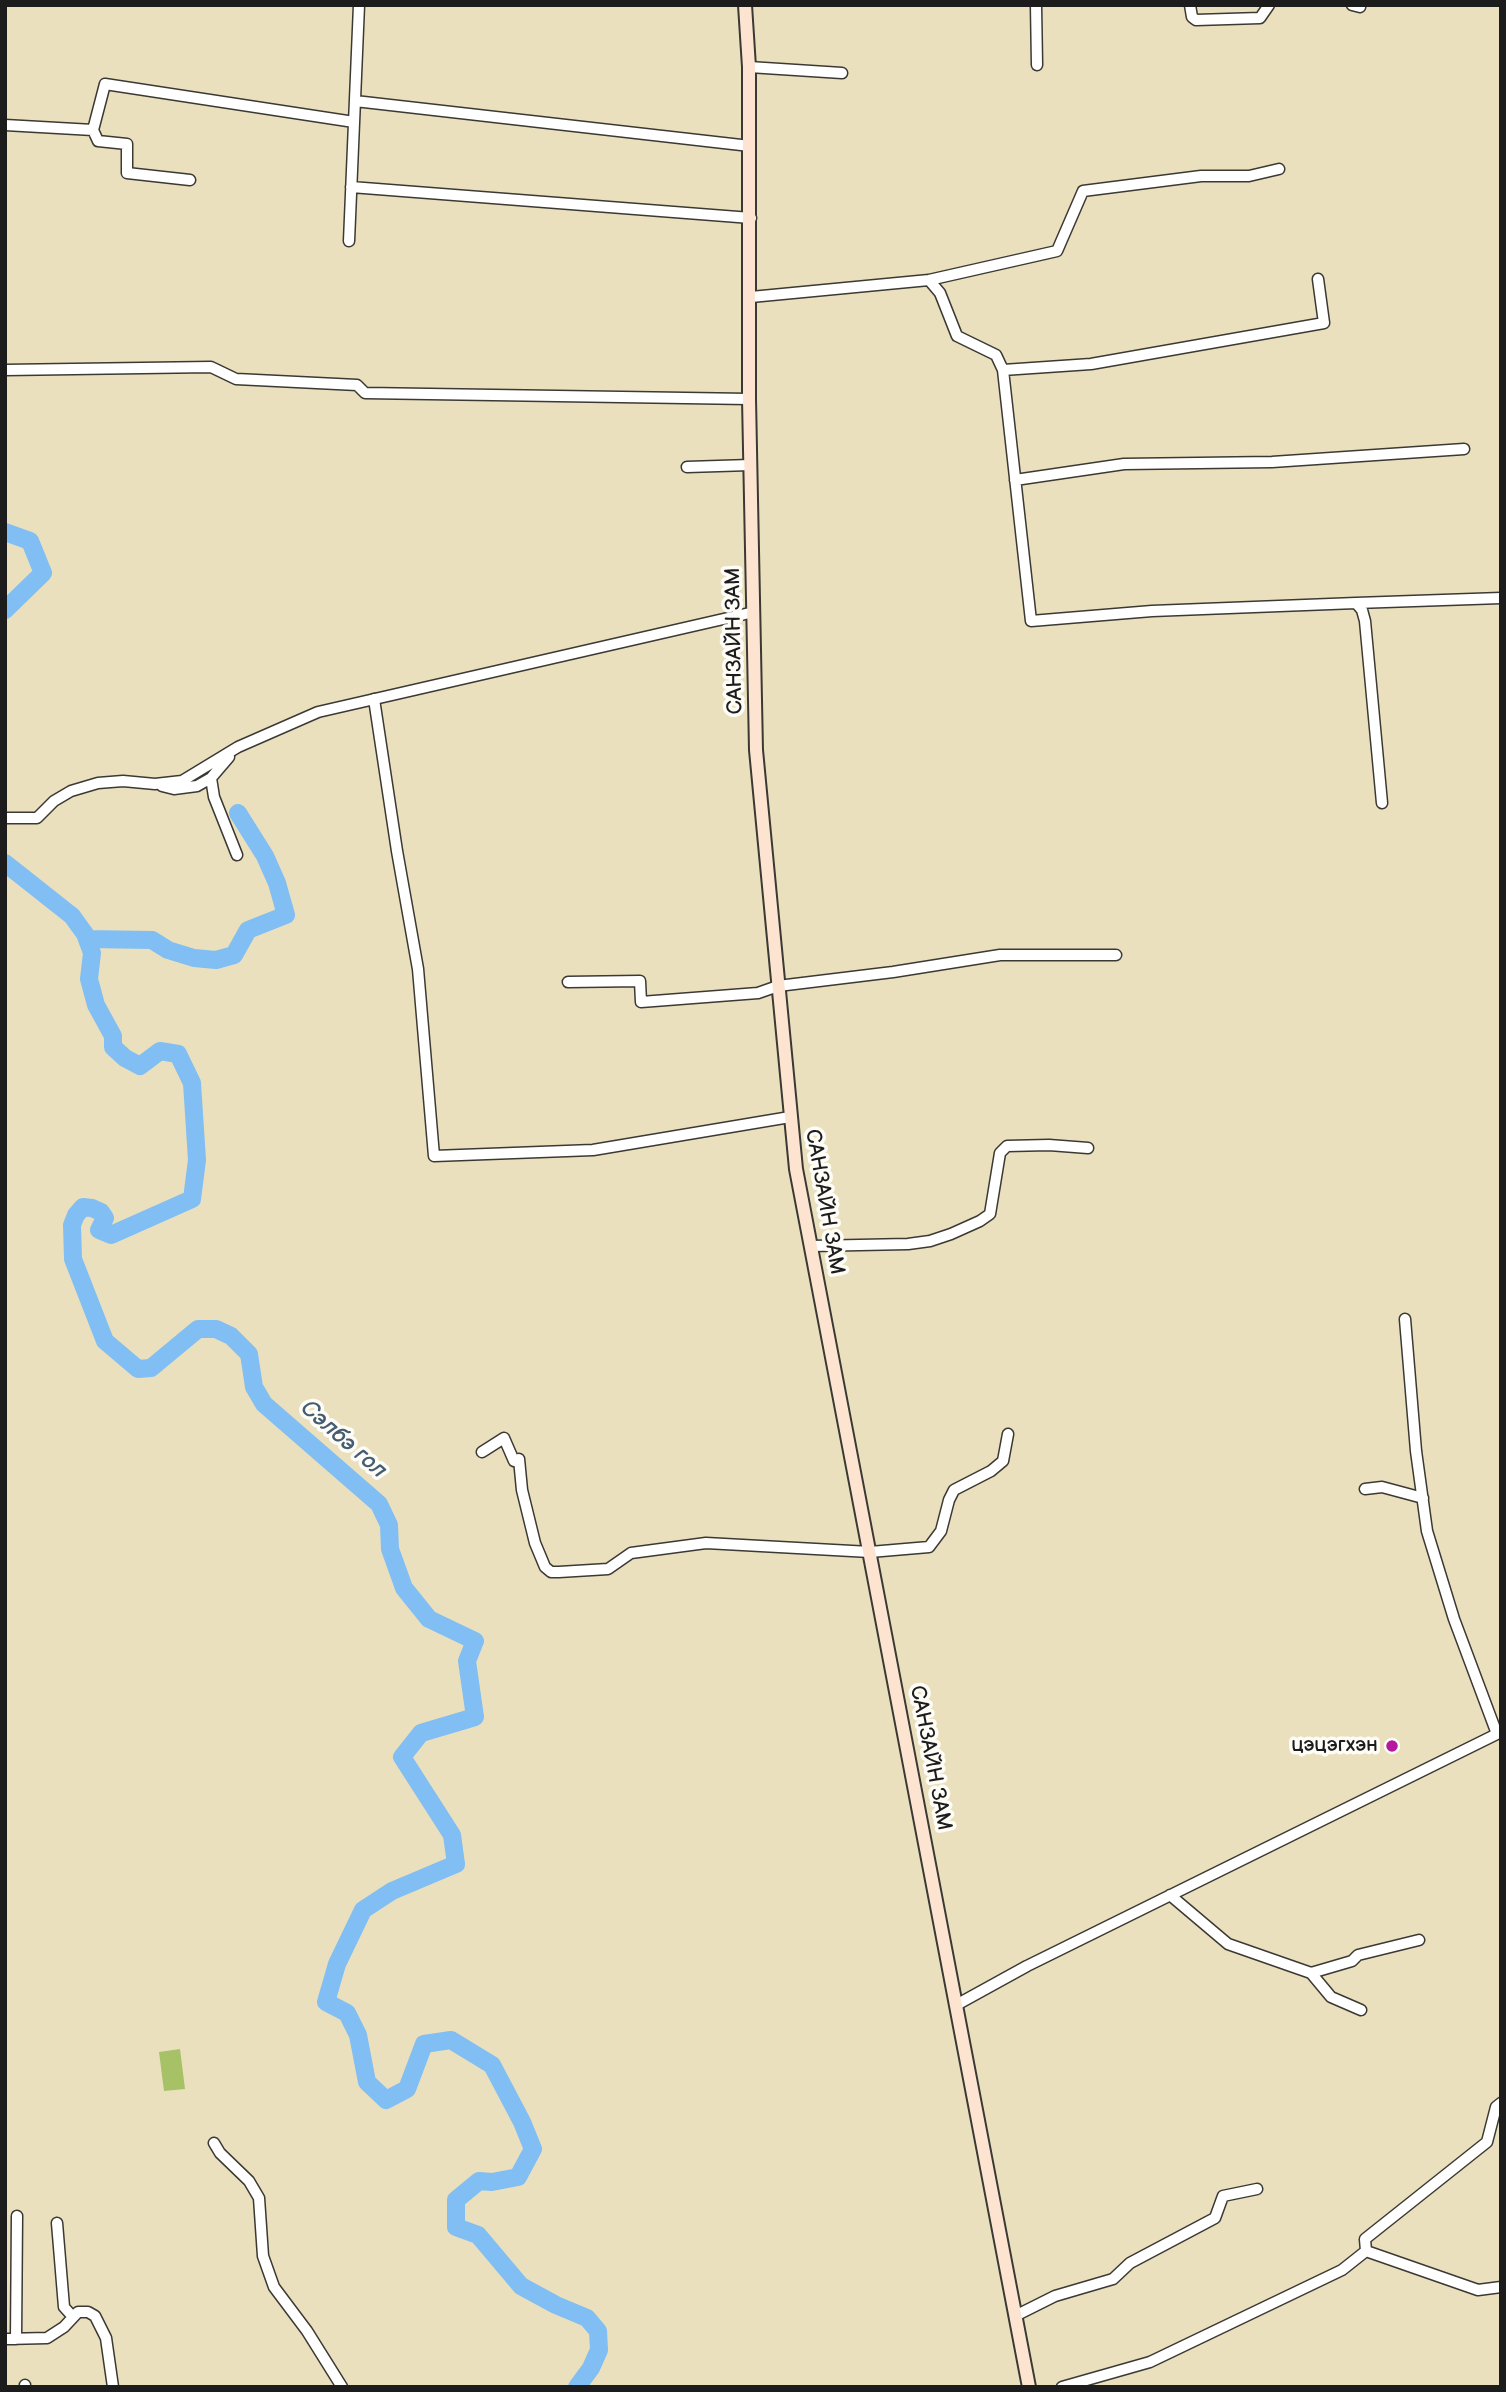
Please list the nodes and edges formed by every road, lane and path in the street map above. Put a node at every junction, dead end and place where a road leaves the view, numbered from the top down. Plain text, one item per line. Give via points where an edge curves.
1 (359, 5) edge
2 (746, 5) edge
3 (1036, 5) edge
4 (1190, 5) edge
5 (1269, 5) edge
6 (1037, 65) dead end
7 (750, 67) junction
8 (842, 73) dead end
9 (355, 101) junction
10 (354, 122) junction
11 (5, 125) edge
12 (93, 130) junction
13 (750, 146) junction
14 (1279, 169) dead end
15 (190, 180) dead end
16 (351, 187) junction
17 (751, 218) junction
18 (349, 242) dead end
19 (1318, 279) dead end
20 (929, 280) junction
21 (751, 297) junction
22 (5, 370) edge
23 (1003, 370) junction
24 (750, 398) junction
25 (1464, 449) dead end
26 (750, 465) junction
27 (687, 467) dead end
28 (1015, 480) junction
29 (1501, 598) edge
30 (1356, 603) junction
31 (754, 612) junction
32 (374, 699) junction
33 (239, 747) junction
34 (211, 778) junction
35 (155, 784) junction
36 (1382, 803) dead end
37 (5, 818) edge
38 (237, 855) dead end
39 (1116, 955) dead end
40 (568, 982) dead end
41 (778, 986) junction
42 (790, 1117) junction
43 (1088, 1148) dead end
44 (811, 1246) junction
45 (1405, 1320) dead end
46 (1008, 1434) dead end
47 (482, 1452) dead end
48 (1366, 1489) dead end
49 (1423, 1498) junction
50 (870, 1552) junction
51 (1499, 1733) edge
52 (1170, 1895) junction
53 (1419, 1940) dead end
54 (1311, 1973) junction
55 (958, 2004) junction
56 (1361, 2010) dead end
57 (1501, 2103) edge
58 (214, 2143) dead end
59 (1257, 2189) dead end
60 (17, 2216) dead end
61 (57, 2223) dead end
62 (1366, 2251) junction
63 (1501, 2287) edge
64 (1015, 2315) junction
65 (73, 2316) junction
66 (11, 2339) edge
67 (113, 2387) edge
68 (342, 2387) edge
69 (1030, 2387) edge
70 (1062, 2387) edge

1 - 9 street
2 - 7 main road, САНЗАЙН ЗАМ
3 - 6 street
4 - 5 street via 1196,20 1261,18
7 - 8 street
7 - 13 main road, САНЗАЙН ЗАМ
9 - 10 street
9 - 13 street
10 - 12 street via 105,84
10 - 16 street
11 - 12 street
12 - 15 street via 98,141 127,144 127,173
13 - 17 main road, САНЗАЙН ЗАМ
14 - 20 street via 1250,176 1201,176 1083,191 1057,251
16 - 17 street
16 - 18 street
17 - 21 main road, САНЗАЙН ЗАМ
19 - 23 street via 1324,323 1091,364
20 - 21 street
20 - 23 street via 940,293 957,336 996,355
21 - 24 main road, САНЗАЙН ЗАМ
22 - 24 street via 211,367 236,379 357,385 365,393
23 - 28 street
24 - 26 main road, САНЗАЙН ЗАМ
25 - 28 street via 1272,461 1124,464
26 - 27 street
26 - 31 main road, САНЗАЙН ЗАМ
28 - 30 street via 1031,621
29 - 30 street
30 - 36 street via 1365,621
31 - 32 street
31 - 41 main road, САНЗАЙН ЗАМ via 756,750
32 - 33 street via 318,712
32 - 42 street via 418,969 434,1157 593,1150
33 - 34 street
33 - 35 street via 182,781
34 - 35 street via 188,788
34 - 38 street
35 - 37 street via 98,783 71,791 37,818
39 - 41 street via 999,955
40 - 41 street via 640,981 641,1002 758,993
41 - 42 main road, САНЗАЙН ЗАМ
42 - 44 main road, САНЗАЙН ЗАМ
43 - 44 street via 1007,1146 1000,1153 990,1214 951,1234 908,1244
44 - 50 main road, САНЗАЙН ЗАМ
45 - 49 street
46 - 50 street via 1003,1461 954,1490 941,1531 929,1547
47 - 50 street via 504,1438 514,1461 519,1459 535,1544 551,1572 608,1569 631,1553 706,1543
48 - 49 street via 1382,1487
49 - 51 street via 1427,1531 1454,1619
50 - 55 main road, САНЗАЙН ЗАМ
51 - 52 street
52 - 54 street via 1228,1944
52 - 55 street
53 - 54 street
54 - 56 street via 1331,1997
55 - 64 main road, САНЗАЙН ЗАМ
57 - 62 street via 1487,2143 1365,2239
58 - 68 street via 259,2198 263,2256 274,2287
59 - 64 street via 1223,2196 1215,2218 1130,2263 1113,2279 1055,2296
60 - 66 street
61 - 65 street via 64,2307
62 - 63 street via 1478,2290
62 - 70 street via 1342,2270 1150,2362
64 - 69 main road, САНЗАЙН ЗАМ
65 - 66 street via 51,2336
65 - 67 street via 88,2312 100,2324

